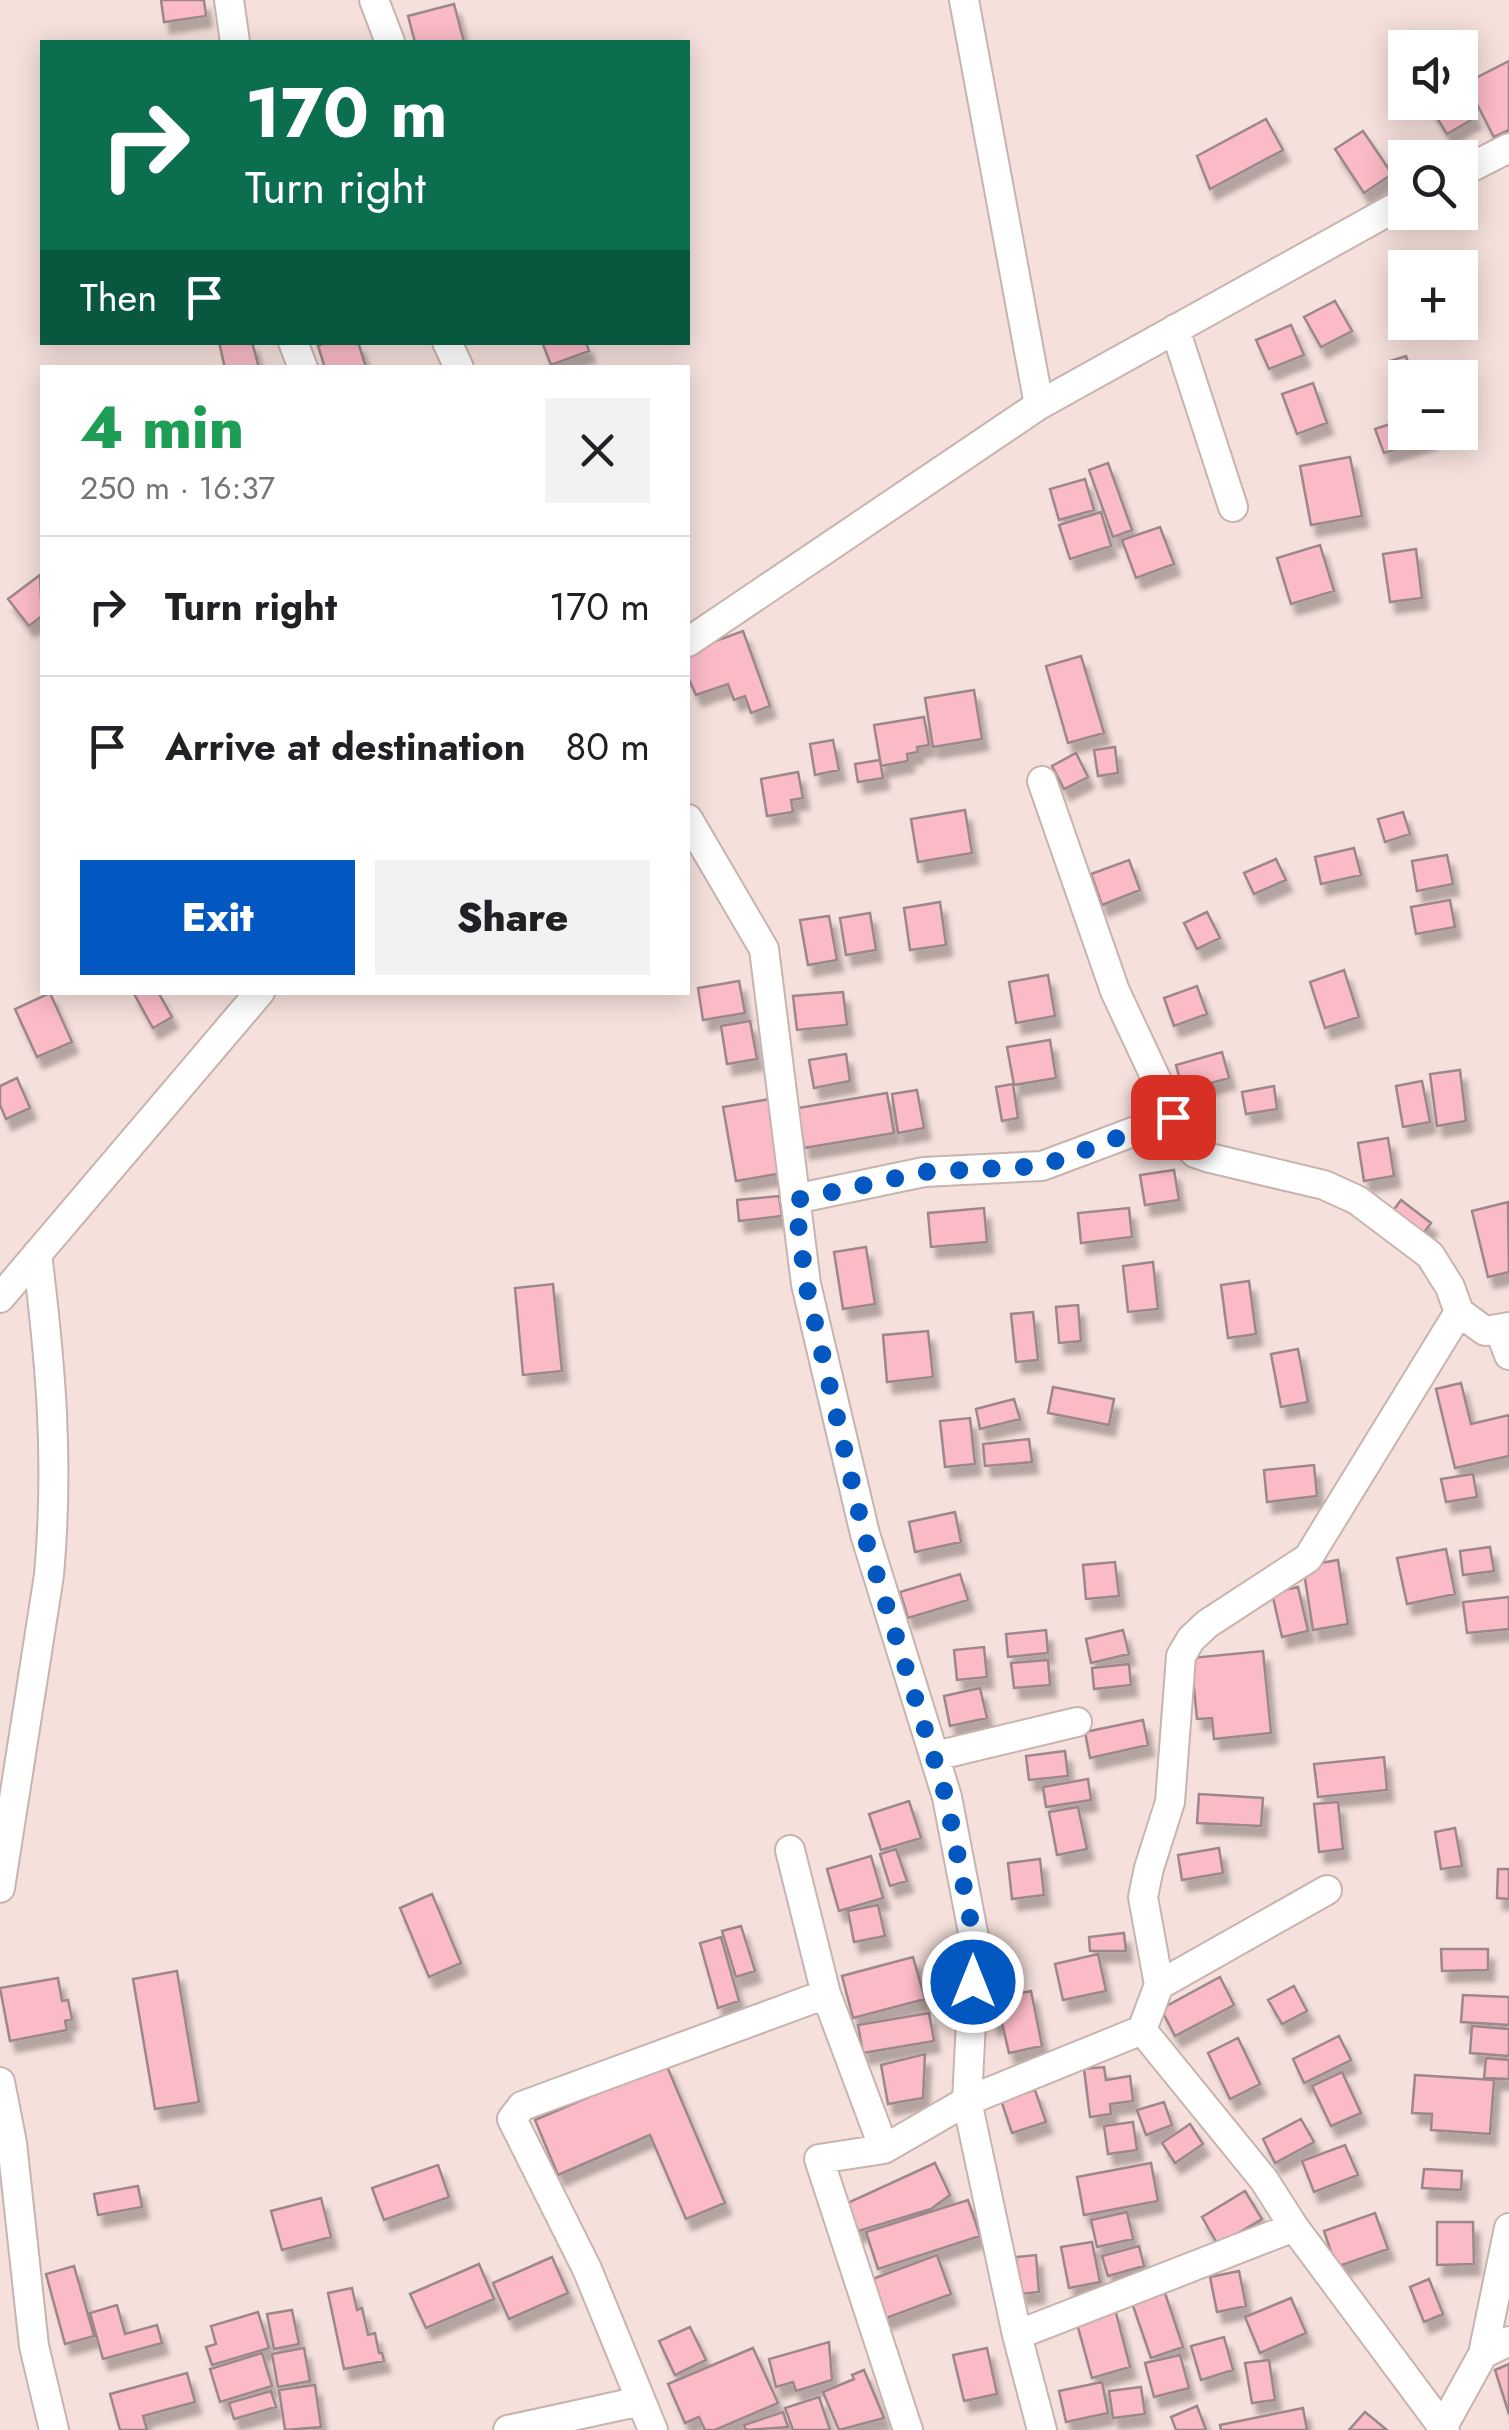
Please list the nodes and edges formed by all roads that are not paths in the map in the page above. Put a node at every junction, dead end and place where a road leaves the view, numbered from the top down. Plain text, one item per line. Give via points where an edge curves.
1 (230, 0) edge
2 (374, 0) edge
3 (964, 0) edge
4 (235, 40) edge
5 (389, 40) edge
6 (1509, 148) edge
7 (1478, 164) edge
8 (1388, 211) edge
9 (1175, 329) junction
10 (1040, 405) junction
11 (1232, 507) dead end
12 (690, 641) edge
13 (1042, 781) dead end
14 (690, 822) edge
15 (257, 995) edge
16 (1173, 1117) junction
17 (795, 1200) junction
18 (37, 1254) junction
19 (0, 1298) edge
20 (1459, 1312) junction
21 (1506, 1337) edge
22 (1077, 1722) dead end
23 (936, 1756) junction
24 (790, 1850) dead end
25 (0, 1888) edge
26 (1327, 1890) dead end
27 (1159, 1985) junction
28 (826, 1994) junction
29 (1142, 2030) junction
30 (2, 2099) edge
31 (967, 2100) junction
32 (884, 2148) junction
33 (1294, 2227) junction
34 (1509, 2228) edge
35 (1017, 2336) junction
36 (1509, 2341) edge
37 (1483, 2354) junction
38 (642, 2402) junction
39 (1443, 2429) edge
40 (54, 2430) edge
41 (508, 2430) edge
42 (653, 2430) edge
43 (908, 2430) edge
44 (1042, 2430) edge

1 - 4 street
2 - 5 street
3 - 10 street
6 - 7 street
8 - 9 street
9 - 10 street
9 - 11 street
10 - 12 street
13 - 16 street via 1115,991
14 - 17 street via 764,949
15 - 18 street
16 - 17 street via 1042,1166 924,1172
16 - 20 street via 1195,1153 1324,1184 1357,1200 1430,1255
17 - 23 street via 806,1284 864,1534
18 - 19 street
18 - 25 street via 56,1442 54,1524
20 - 21 street
20 - 27 street via 1308,1558 1207,1624 1181,1656 1170,1802 1144,1898
22 - 23 street
23 - 31 street via 975,1943
24 - 28 street
26 - 27 street
27 - 29 street
28 - 32 street
28 - 38 street via 522,2106 512,2119 588,2270
29 - 31 street
29 - 33 street
30 - 40 street via 36,2358
31 - 32 street
31 - 35 street
32 - 43 street via 819,2160
33 - 35 street
33 - 39 street
34 - 37 street
35 - 44 street
36 - 37 street
37 - 39 street
38 - 41 street
38 - 42 street

